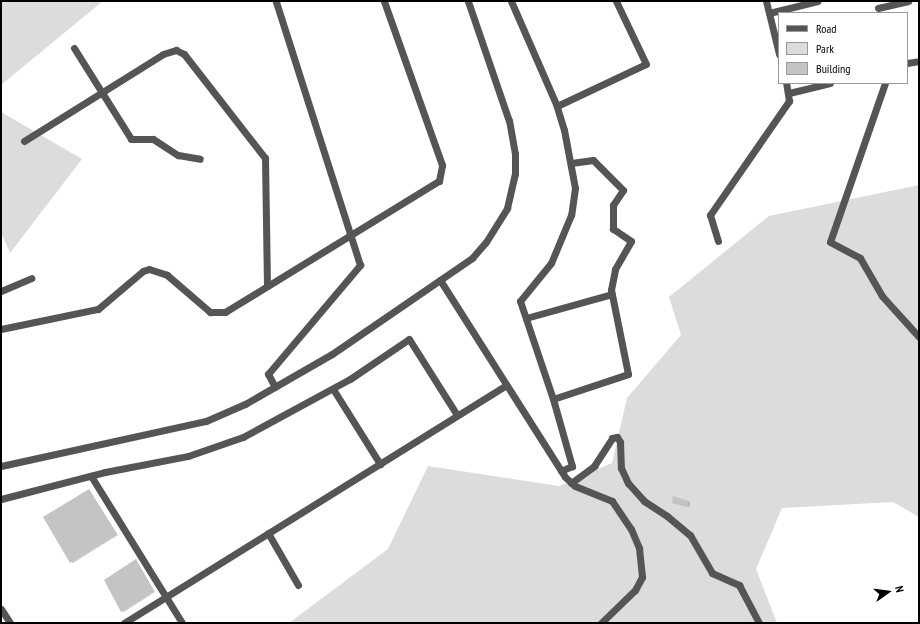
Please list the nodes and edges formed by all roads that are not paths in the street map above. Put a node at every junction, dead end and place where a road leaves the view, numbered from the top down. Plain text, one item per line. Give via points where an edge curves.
1 (276, 1) edge
2 (384, 1) edge
3 (468, 1) edge
4 (511, 1) edge
5 (616, 1) edge
6 (766, 1) edge
7 (818, 1) edge
8 (908, 1) edge
9 (878, 8) edge
10 (769, 13) junction
11 (74, 48) dead end
12 (778, 50) edge
13 (919, 60) edge
14 (908, 64) edge
15 (786, 84) edge
16 (826, 84) edge
17 (885, 84) edge
18 (102, 92) junction
19 (789, 93) junction
20 (557, 106) junction
21 (24, 141) dead end
22 (200, 159) dead end
23 (570, 163) junction
24 (351, 234) junction
25 (718, 241) dead end
26 (31, 278) dead end
27 (440, 280) junction
28 (268, 286) junction
29 (1, 291) edge
30 (612, 294) junction
31 (526, 318) junction
32 (1, 329) edge
33 (919, 336) edge
34 (506, 385) junction
35 (274, 387) junction
36 (333, 389) junction
37 (553, 399) junction
38 (457, 415) junction
39 (380, 464) junction
40 (1, 466) edge
41 (561, 471) junction
42 (91, 476) junction
43 (571, 483) junction
44 (1, 499) edge
45 (268, 533) junction
46 (298, 585) dead end
47 (166, 597) junction
48 (1, 609) edge
49 (10, 623) edge
50 (124, 623) edge
51 (182, 623) edge
52 (601, 623) edge
53 (759, 623) edge

1 - 24 street
2 - 24 street via 442,165 442,174 439,181
3 - 27 street via 514,138 515,174 507,208 486,242 472,258
4 - 20 street
5 - 20 street via 646,64
6 - 10 street
7 - 10 street
8 - 9 street
10 - 12 street
11 - 18 street
13 - 14 street
15 - 19 street
16 - 19 street
17 - 33 street via 830,242 860,258 882,296
18 - 21 street
18 - 22 street via 131,139 153,139 178,155
18 - 28 street via 170,50 184,54 265,158
19 - 25 street via 789,101 710,216
20 - 23 street
23 - 30 street via 593,160 623,190 613,205 613,229 632,241 615,269
23 - 31 street via 575,188 570,215 551,263 520,301
24 - 28 street
24 - 35 street via 360,265 268,374
26 - 29 street
27 - 34 street
27 - 35 street via 332,354
28 - 32 street via 218,314 200,306 167,275 149,269 143,271 98,309
30 - 31 street
30 - 37 street via 628,374
31 - 37 street
34 - 38 street
34 - 41 street
35 - 40 street via 206,421
36 - 38 street via 409,339
36 - 39 street
36 - 42 street via 269,425 216,448
37 - 41 street via 572,466
38 - 39 street
39 - 45 street
41 - 43 street
42 - 44 street
42 - 47 street
43 - 52 street via 612,500 631,529 642,563 642,577 635,590
43 - 53 street via 594,466 612,438 617,437 620,442 620,468 628,483 644,501 690,535 712,573 739,585
45 - 46 street
45 - 47 street
47 - 50 street
47 - 51 street
48 - 49 street

